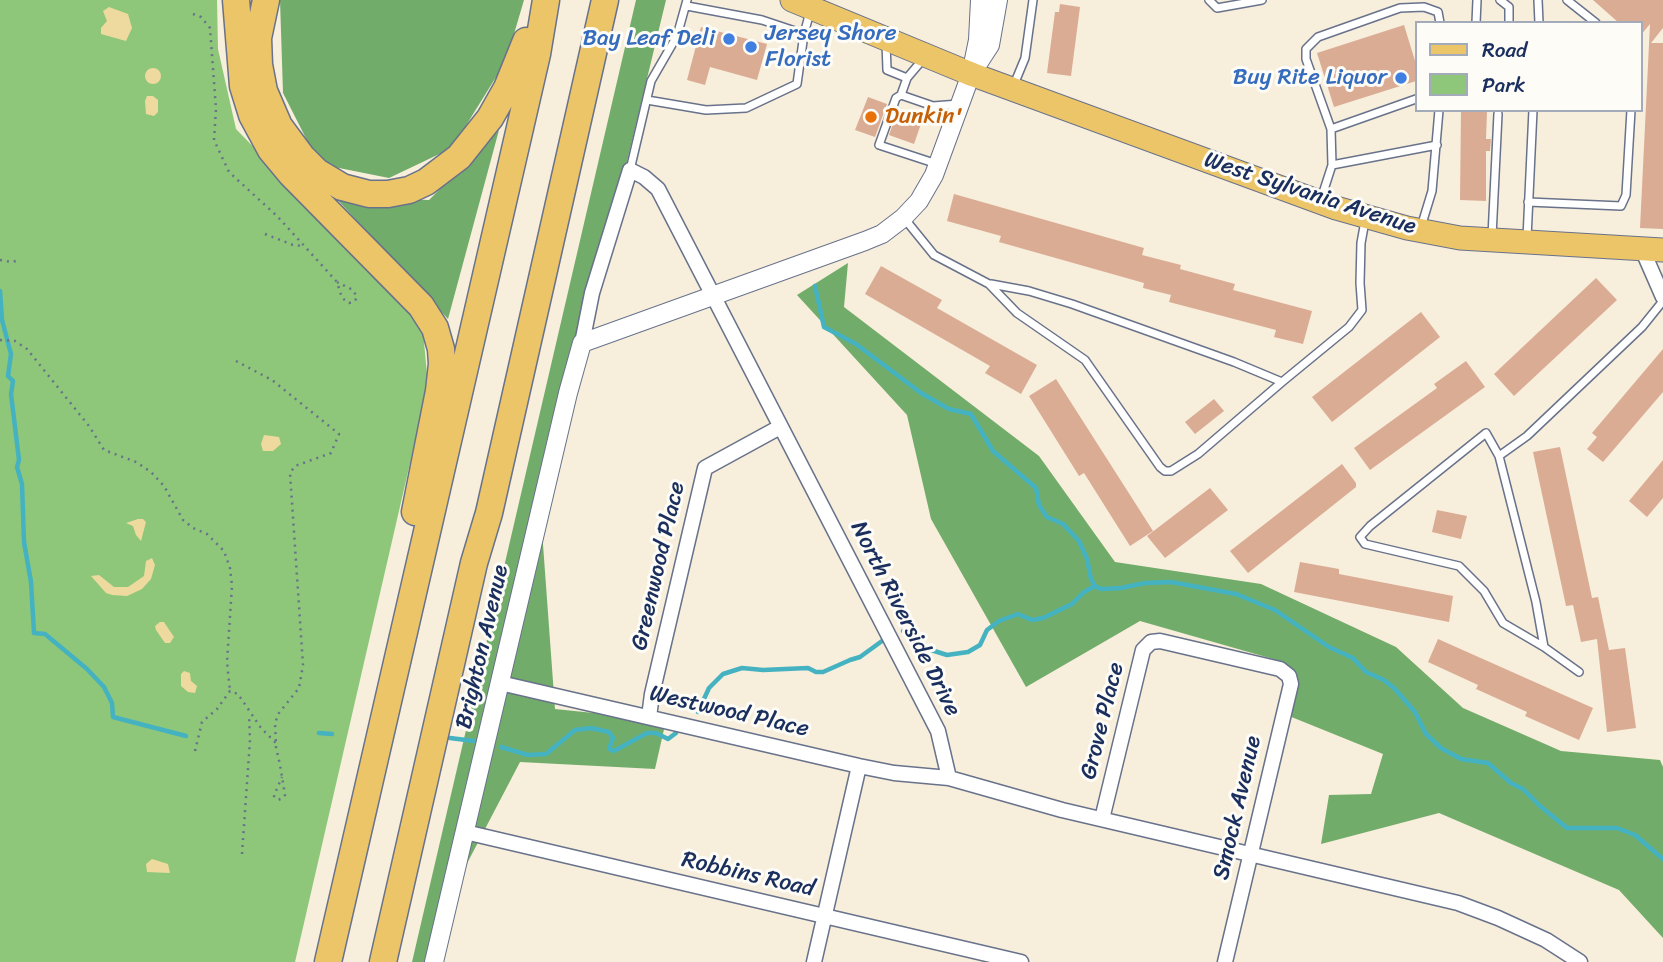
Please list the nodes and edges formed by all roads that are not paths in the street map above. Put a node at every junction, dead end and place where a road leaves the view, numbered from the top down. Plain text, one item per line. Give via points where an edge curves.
1 (236, 0) edge
2 (266, 0) edge
3 (544, 0) edge
4 (605, 0) edge
5 (979, 0) edge
6 (998, 0) edge
7 (1033, 0) edge
8 (1209, 0) edge
9 (1262, 0) edge
10 (1477, 0) edge
11 (1500, 0) edge
12 (1538, 0) edge
13 (1567, 0) edge
14 (687, 3) edge
15 (802, 4) edge
16 (1440, 21) edge
17 (1476, 21) edge
18 (1509, 21) edge
19 (1539, 21) edge
20 (1593, 21) edge
21 (804, 34) junction
22 (886, 38) junction
23 (926, 55) junction
24 (971, 74) junction
25 (907, 78) junction
26 (1013, 89) junction
27 (901, 95) junction
28 (647, 100) junction
29 (1414, 100) edge
30 (959, 104) junction
31 (1439, 112) edge
32 (1533, 112) edge
33 (1631, 112) edge
34 (1498, 114) dead end
35 (1331, 129) junction
36 (1437, 145) junction
37 (937, 164) junction
38 (1332, 165) junction
39 (630, 170) junction
40 (1320, 202) junction
41 (1528, 202) junction
42 (1366, 216) junction
43 (903, 218) junction
44 (1420, 231) junction
45 (1492, 240) junction
46 (1527, 242) junction
47 (1653, 250) edge
48 (989, 284) junction
49 (712, 297) junction
50 (1663, 299) edge
51 (582, 343) junction
52 (1282, 382) junction
53 (780, 427) junction
54 (1499, 456) junction
55 (1544, 647) junction
56 (1280, 669) joint
57 (1580, 671) dead end
58 (500, 682) junction
59 (649, 717) junction
60 (859, 766) junction
61 (949, 778) junction
62 (1101, 819) junction
63 (465, 832) junction
64 (356, 837) junction
65 (1251, 854) junction
66 (824, 916) junction
67 (328, 962) edge
68 (383, 962) edge
69 (434, 962) edge
70 (814, 962) edge
71 (1021, 962) edge
72 (1225, 962) edge
73 (1580, 962) edge

1 - 64 highway via 243,86 259,130 291,174 421,306 441,349 439,391 362,779
2 - 3 highway via 259,31 259,65 269,104 287,138 317,172 342,187 388,194 426,182 474,140 507,88
3 - 64 highway via 537,54
4 - 68 highway
5 - 24 street
6 - 24 street via 990,45
7 - 26 lane via 1026,58
8 - 9 lane via 1217,8
10 - 17 lane
11 - 18 lane via 1509,7
12 - 19 lane
13 - 20 lane
14 - 21 lane
14 - 28 lane via 677,36 651,81
15 - 21 lane
15 - 22 main road, West Sylvania Avenue
16 - 35 lane via 1438,12 1424,7 1400,8 1318,37 1306,49 1306,59
21 - 28 lane via 797,84 746,108 706,110
22 - 23 main road, West Sylvania Avenue
22 - 25 lane via 887,70
23 - 24 main road, West Sylvania Avenue
23 - 25 lane
24 - 26 main road, West Sylvania Avenue
24 - 30 street
25 - 27 lane
26 - 40 main road, West Sylvania Avenue
27 - 30 lane via 933,106
27 - 37 lane via 879,145
28 - 39 lane
29 - 35 lane
30 - 37 street
31 - 36 lane
32 - 41 lane
33 - 41 lane via 1626,195 1621,206
34 - 45 lane
35 - 38 lane
36 - 38 lane
36 - 44 lane via 1432,191
37 - 43 street via 923,194
38 - 40 lane
39 - 49 street, North Riverside Drive via 658,189
39 - 51 street, Brighton Avenue via 592,293
40 - 42 main road, West Sylvania Avenue
41 - 46 lane
42 - 44 main road, West Sylvania Avenue
42 - 52 lane via 1361,243 1362,310 1349,327
43 - 48 lane via 934,255
43 - 49 street via 865,241
44 - 45 main road, West Sylvania Avenue
45 - 46 main road, West Sylvania Avenue
46 - 47 main road, West Sylvania Avenue
47 - 50 street
48 - 52 lane via 1029,290 1072,304
48 - 52 lane via 1017,313 1085,360 1165,471 1198,454
49 - 51 street
49 - 53 street, North Riverside Drive
50 - 54 lane via 1642,327 1527,436
51 - 58 street, Brighton Avenue
53 - 59 street, Greenwood Place via 705,468
53 - 61 street, North Riverside Drive via 938,731
54 - 55 lane
54 - 55 lane via 1486,433 1360,537 1365,544 1459,566 1484,592 1503,623
55 - 57 lane
56 - 62 street, Grove Place via 1160,640 1146,646
56 - 65 street, Smock Avenue via 1291,684
58 - 59 street, Westwood Place
58 - 63 street, Brighton Avenue
59 - 60 street, Westwood Place
60 - 61 street, Westwood Place
60 - 66 street
61 - 62 street
62 - 65 street
63 - 66 street, Robbins Road
63 - 69 street, Brighton Avenue
64 - 67 highway
65 - 72 street, Smock Avenue
65 - 73 street via 1458,903 1546,940
66 - 70 street
66 - 71 street, Robbins Road

